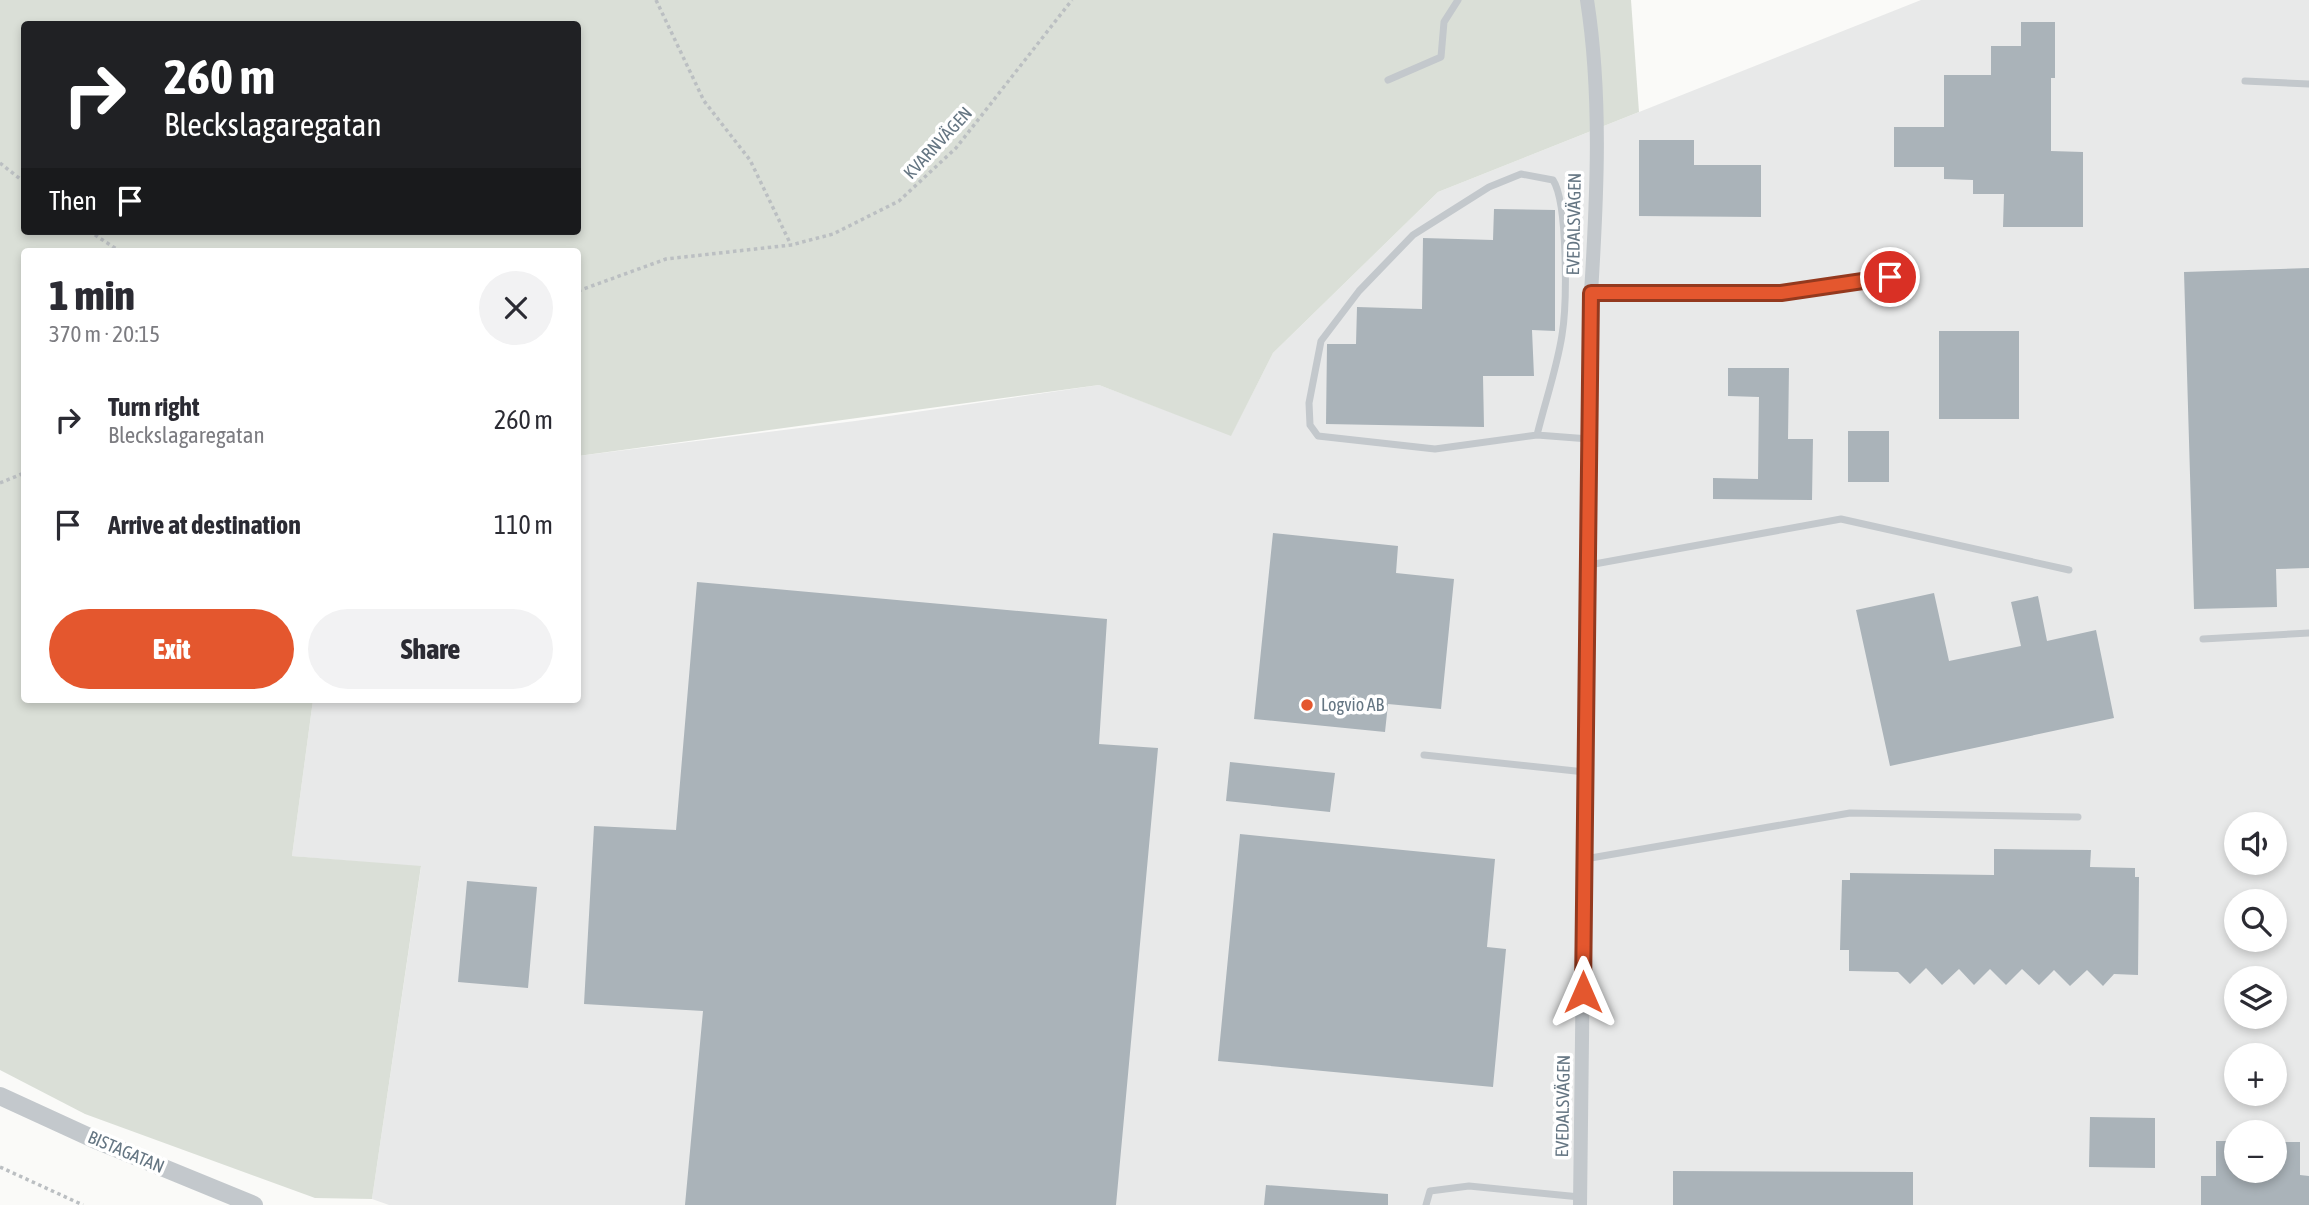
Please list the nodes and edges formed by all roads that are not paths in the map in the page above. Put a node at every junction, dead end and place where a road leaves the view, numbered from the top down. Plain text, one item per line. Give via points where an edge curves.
1 (1458, 0) edge
2 (1587, 0) edge
3 (1388, 80) dead end
4 (2245, 81) dead end
5 (2309, 84) edge
6 (1890, 277) dead end
7 (1591, 293) junction
8 (1537, 435) junction
9 (1590, 439) junction
10 (1589, 565) junction
11 (2069, 570) dead end
12 (2309, 633) edge
13 (2203, 639) dead end
14 (1424, 755) dead end
15 (1586, 772) junction
16 (2078, 817) dead end
17 (1584, 859) junction
18 (0, 1096) edge
19 (1580, 1201) edge
20 (254, 1205) edge
21 (1426, 1205) edge

1 - 3 lane via 1444,22 1441,57
2 - 7 street, EVEDALSVÄGEN via 1595,79
4 - 5 lane
6 - 7 street via 1781,293
7 - 9 street, EVEDALSVÄGEN
8 - 8 lane via 1436,449 1318,436 1310,425 1309,403 1321,341 1359,290 1413,235 1489,187 1521,174 1553,180 1564,216 1562,334
8 - 9 lane
9 - 10 street, EVEDALSVÄGEN
10 - 11 lane via 1841,519
10 - 15 street, EVEDALSVÄGEN
12 - 13 lane
14 - 15 lane
15 - 17 street, EVEDALSVÄGEN
16 - 17 lane via 1850,813
17 - 19 street, EVEDALSVÄGEN
18 - 20 street, BISTAGATAN
19 - 21 lane via 1469,1186 1430,1191

